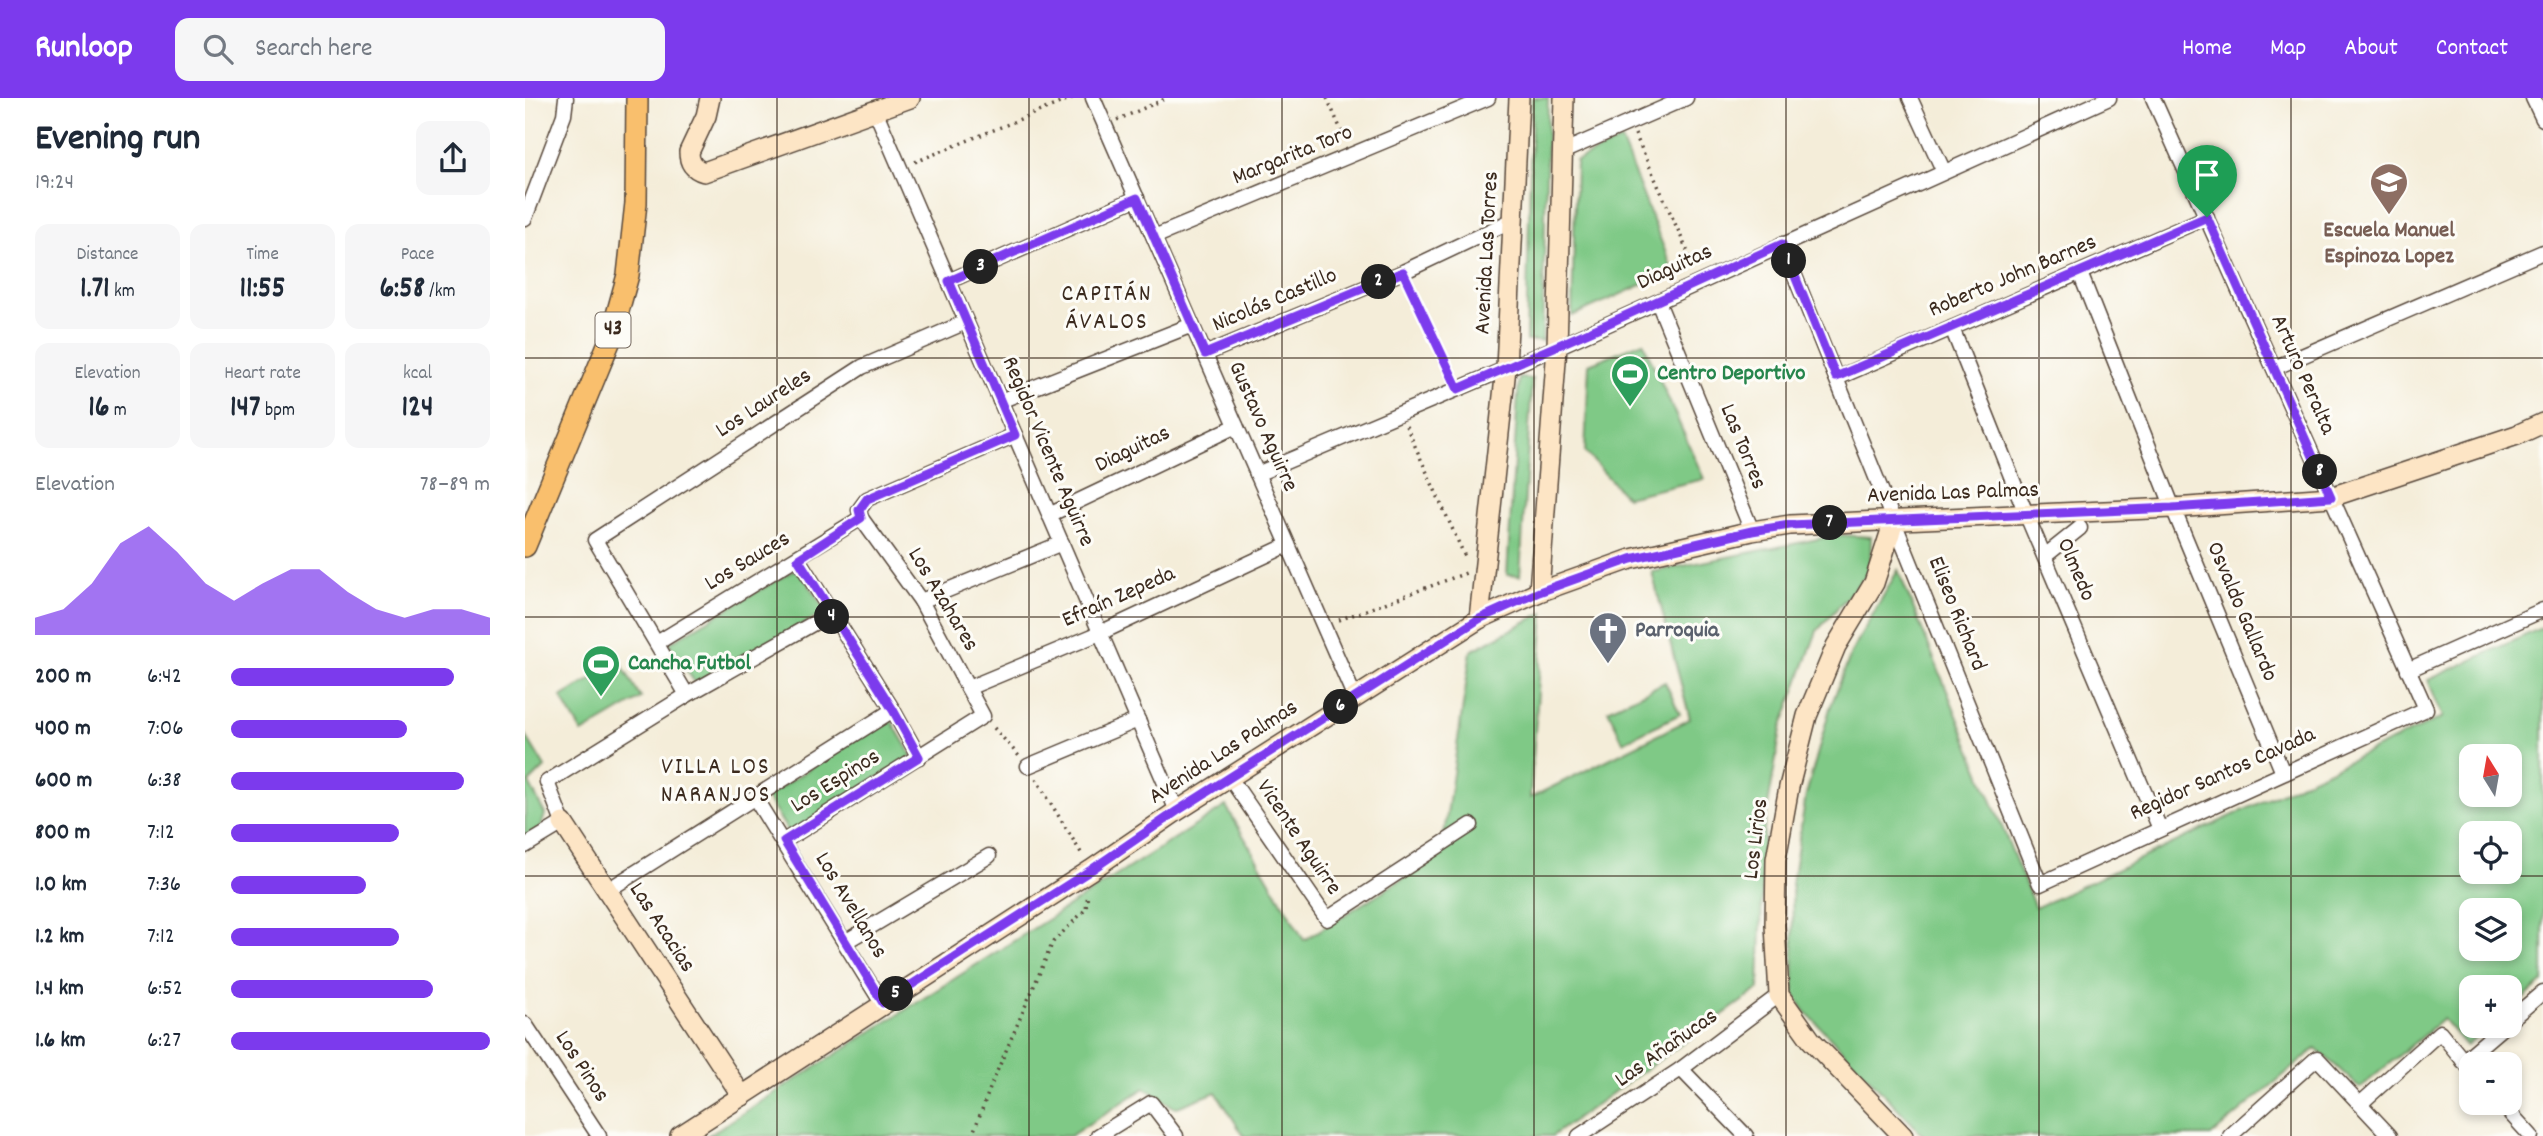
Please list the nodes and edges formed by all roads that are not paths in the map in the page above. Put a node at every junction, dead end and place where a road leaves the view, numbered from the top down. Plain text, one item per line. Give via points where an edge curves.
1 (566, 98) edge
2 (637, 98) edge
3 (710, 98) edge
4 (910, 98) edge
5 (1093, 98) edge
6 (1488, 98) edge
7 (1519, 98) edge
8 (1564, 98) edge
9 (1686, 98) edge
10 (1910, 98) edge
11 (2109, 98) edge
12 (2153, 98) edge
13 (2533, 98) edge
14 (875, 110) junction
15 (2543, 119) edge
16 (1562, 152) junction
17 (1944, 172) junction
18 (1137, 198) junction
19 (2207, 217) junction
20 (525, 218) edge
21 (1515, 219) junction
22 (1154, 237) junction
23 (1782, 244) junction
24 (2543, 252) edge
25 (2080, 272) junction
26 (949, 281) junction
27 (1658, 302) junction
28 (966, 322) junction
29 (1192, 325) junction
30 (1952, 328) junction
31 (1557, 347) junction
32 (1205, 354) junction
33 (1506, 368) junction
34 (2274, 368) junction
35 (1836, 377) junction
36 (1000, 401) junction
37 (2543, 423) edge
38 (1236, 426) junction
39 (1015, 435) junction
40 (1257, 474) junction
41 (2331, 497) junction
42 (2172, 508) junction
43 (860, 514) junction
44 (1049, 515) junction
45 (2027, 516) junction
46 (1894, 522) junction
47 (2080, 528) dead end
48 (1752, 531) junction
49 (1062, 543) junction
50 (1288, 545) junction
51 (525, 547) edge
52 (2045, 556) junction
53 (798, 559) junction
54 (1539, 592) junction
55 (921, 601) junction
56 (2543, 610) edge
57 (830, 614) junction
58 (1479, 619) junction
59 (1100, 633) junction
60 (657, 643) junction
61 (2408, 670) junction
62 (968, 688) junction
63 (687, 695) junction
64 (1355, 698) junction
65 (2426, 709) joint
66 (893, 710) junction
67 (983, 716) joint
68 (1137, 720) junction
69 (919, 757) junction
70 (1028, 766) dead end
71 (2283, 773) junction
72 (1230, 778) junction
73 (755, 798) junction
74 (1177, 811) junction
75 (563, 823) junction
76 (1471, 825) dead end
77 (2160, 829) junction
78 (784, 841) junction
79 (525, 846) edge
80 (989, 856) dead end
81 (2040, 884) joint
82 (608, 891) junction
83 (845, 942) junction
84 (2543, 992) edge
85 (1779, 995) junction
86 (883, 1003) junction
87 (2522, 1010) edge
88 (525, 1024) edge
89 (2493, 1038) edge
90 (529, 1040) edge
91 (2480, 1052) edge
92 (2459, 1056) edge
93 (1681, 1069) junction
94 (742, 1096) junction
95 (2360, 1104) junction
96 (2512, 1115) edge
97 (1584, 1135) edge
98 (599, 1136) edge
99 (680, 1136) edge
100 (1098, 1136) edge
101 (1175, 1136) edge
102 (1746, 1136) edge
103 (1903, 1136) edge
104 (2230, 1136) edge
105 (2390, 1136) edge
106 (2531, 1136) edge

1 - 20 street via 564,116
2 - 51 main road, 43 via 636,203 628,275 610,340
3 - 14 street via 689,152 691,163 704,172
4 - 14 street
5 - 18 street, Gustavo Aguirre
6 - 22 street, Margarita Toro
7 - 21 street, Avenida Las Torres
8 - 16 street
9 - 16 street
10 - 17 street
11 - 17 street, Diaguitas
12 - 19 street, Arturo Peralta
13 - 15 street
14 - 26 street, Regidor Vicente Aguirre
16 - 31 street
17 - 23 street, Diaguitas
18 - 22 street, Gustavo Aguirre
18 - 26 street
19 - 25 street, Roberto John Barnes
19 - 34 street, Arturo Peralta
21 - 32 street, Nicolás Castillo via 1403,272
21 - 33 street, Avenida Las Torres
22 - 29 street, Gustavo Aguirre
23 - 27 street, Diaguitas
23 - 35 street, Eliseo Richard
24 - 34 street
25 - 30 street, Roberto John Barnes
25 - 42 street, Osvaldo Gallardo
26 - 28 street, Regidor Vicente Aguirre
27 - 31 street, Diaguitas
27 - 48 street, Las Torres
28 - 36 street, Regidor Vicente Aguirre
28 - 60 street, Los Laureles via 862,367 595,540
29 - 32 street, Gustavo Aguirre
29 - 36 street, Nicolás Castillo
30 - 35 street, Roberto John Barnes
30 - 45 street, Olmedo
31 - 33 street, Diaguitas
31 - 54 street
32 - 38 street, Gustavo Aguirre
33 - 40 street, Diaguitas
33 - 58 street, Avenida Las Torres
34 - 41 street, Arturo Peralta
35 - 46 street, Eliseo Richard
36 - 39 street, Regidor Vicente Aguirre
37 - 41 street, Avenida Las Palmas
38 - 40 street, Gustavo Aguirre
38 - 44 street, Diaguitas
39 - 43 street, Los Sauces via 867,499
39 - 44 street, Regidor Vicente Aguirre
40 - 50 street, Gustavo Aguirre
41 - 42 street, Avenida Las Palmas
41 - 61 street, Arturo Peralta
42 - 45 street, Avenida Las Palmas
42 - 71 street, Osvaldo Gallardo
43 - 53 street, Los Sauces
43 - 55 street, Los Azahares
44 - 49 street, Regidor Vicente Aguirre
45 - 46 street, Avenida Las Palmas
45 - 52 street, Olmedo
46 - 48 street, Avenida Las Palmas via 1790,525
46 - 81 street, Eliseo Richard
46 - 85 street, Los Lirios via 1874,583 1836,646 1807,716 1789,787 1776,859
47 - 52 street
48 - 54 street, Avenida Las Palmas via 1631,559
49 - 55 street
49 - 59 street, Regidor Vicente Aguirre
50 - 59 street, Efraín Zepeda
50 - 64 street, Gustavo Aguirre
52 - 77 street, Olmedo
53 - 57 street
53 - 60 street, Los Sauces
54 - 58 street, Avenida Las Palmas
55 - 62 street, Los Azahares
56 - 61 street
57 - 63 street
57 - 66 street
58 - 64 street, Avenida Las Palmas
59 - 62 street, Efraín Zepeda
59 - 68 street, Regidor Vicente Aguirre
60 - 63 street
61 - 65 street, Arturo Peralta
62 - 67 street, Los Azahares
63 - 75 street, Las Acacias via 547,782
64 - 72 street, Avenida Las Palmas
65 - 71 street, Regidor Santos Cavada
66 - 69 street
66 - 73 street, Los Espinos
67 - 69 street, Los Espinos
68 - 70 street
68 - 74 street, Regidor Vicente Aguirre
69 - 78 street, Los Espinos
71 - 77 street, Regidor Santos Cavada
72 - 74 street, Avenida Las Palmas
72 - 76 street, Vicente Aguirre via 1327,919
73 - 78 street, Los Avellanos
73 - 82 street, Los Espinos
74 - 86 street, Avenida Las Palmas
75 - 79 street
75 - 82 street, Las Acacias
77 - 81 street, Regidor Santos Cavada
78 - 83 street, Los Avellanos
80 - 83 street
82 - 94 street, Las Acacias
83 - 86 street, Los Avellanos
84 - 87 street
85 - 93 street, Las Añañucas
85 - 103 street via 1811,1040
86 - 94 street, Avenida Las Palmas
88 - 90 street, Los Pinos
89 - 91 street
90 - 98 street, Los Pinos
92 - 95 street via 2440,1032
93 - 97 street, Las Añañucas
93 - 102 street
94 - 99 street, Avenida Las Palmas
95 - 104 street via 2317,1058
95 - 105 street
96 - 106 street
100 - 101 street via 1151,1103

